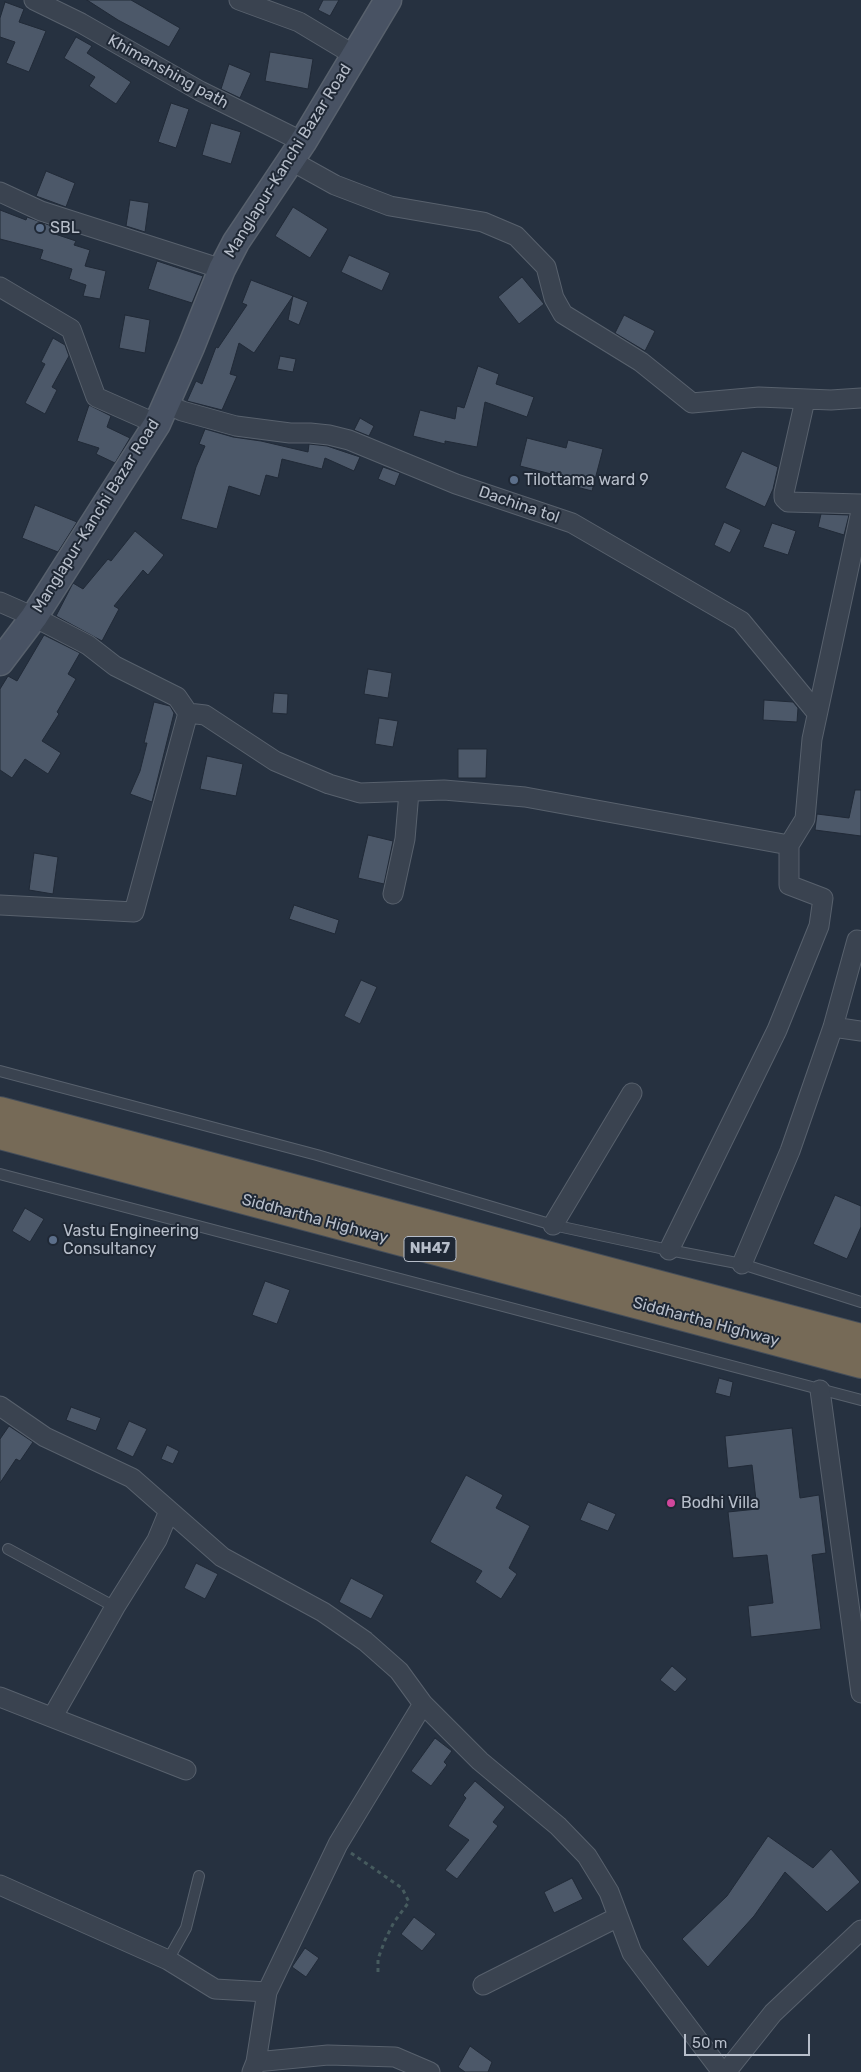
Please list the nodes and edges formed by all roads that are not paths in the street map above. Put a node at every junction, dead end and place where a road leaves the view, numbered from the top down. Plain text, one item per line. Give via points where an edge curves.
1 (34, 0) edge
2 (239, 0) edge
3 (388, 0) edge
4 (354, 55) junction
5 (297, 151) junction
6 (0, 192) edge
7 (222, 269) junction
8 (0, 287) edge
9 (861, 398) edge
10 (805, 400) junction
11 (161, 413) junction
12 (861, 504) edge
13 (861, 511) edge
14 (0, 602) edge
15 (34, 617) junction
16 (0, 662) edge
17 (188, 712) junction
18 (817, 713) junction
19 (409, 792) junction
20 (790, 845) junction
21 (393, 894) dead end
22 (0, 904) edge
23 (861, 941) edge
24 (833, 1027) junction
25 (861, 1030) edge
26 (0, 1071) edge
27 (632, 1093) dead end
28 (0, 1111) edge
29 (0, 1135) edge
30 (0, 1174) edge
31 (553, 1225) junction
32 (669, 1250) junction
33 (742, 1264) junction
34 (861, 1302) edge
35 (861, 1338) edge
36 (861, 1364) edge
37 (820, 1390) junction
38 (861, 1400) edge
39 (0, 1406) edge
40 (169, 1511) junction
41 (8, 1549) dead end
42 (115, 1607) junction
43 (861, 1693) edge
44 (0, 1696) edge
45 (423, 1704) junction
46 (54, 1716) junction
47 (186, 1770) dead end
48 (199, 1876) dead end
49 (0, 1885) edge
50 (618, 1917) junction
51 (861, 1930) edge
52 (168, 1960) junction
53 (483, 1986) dead end
54 (266, 1992) junction
55 (254, 2067) edge
56 (430, 2072) edge
57 (722, 2072) edge
58 (726, 2072) edge

1 - 5 street, Khimanshing path via 200,91
2 - 4 street via 298,22
3 - 4 street, Manglapur-Kanchi Bazar Road
4 - 5 street, Manglapur-Kanchi Bazar Road
5 - 7 street, Manglapur-Kanchi Bazar Road via 236,242
5 - 10 street, Khimanshing path via 335,184 390,206 483,222 516,236 546,267 554,298 563,314 641,362 692,403 759,398
6 - 7 street via 40,211
7 - 11 street, Manglapur-Kanchi Bazar Road
8 - 11 street, Dachina tol via 71,329 96,398
9 - 10 street, Khimanshing path
10 - 12 street via 784,498 788,502
11 - 15 street, Manglapur-Kanchi Bazar Road
11 - 18 street, Dachina tol via 182,411 236,426 349,440 456,484 572,523 741,621
13 - 18 street
14 - 15 street
15 - 16 street, Manglapur-Kanchi Bazar Road
15 - 17 street via 88,645 114,666 177,698
17 - 19 street via 205,715 276,761 329,784 360,794
17 - 22 street via 134,912
18 - 20 street via 805,819
19 - 20 street via 444,790 525,797
19 - 21 street via 405,839
20 - 32 street via 789,885 823,898 819,926 776,1030
23 - 24 street via 858,940
24 - 25 street
24 - 33 street via 790,1151
26 - 31 lane via 317,1155
27 - 31 street
28 - 35 highway, Siddhartha Highway / NH47
29 - 36 highway, Siddhartha Highway / NH47
30 - 37 lane
31 - 32 lane
32 - 33 lane
33 - 34 lane
37 - 38 lane
37 - 43 street
39 - 40 street via 45,1437 132,1478
40 - 42 street via 157,1540
40 - 45 street via 222,1557 324,1612 365,1641 399,1671
41 - 42 lane
42 - 46 street
44 - 46 street
45 - 50 street via 480,1761 558,1826 587,1856
45 - 54 street via 338,1844
46 - 47 street
48 - 52 lane via 186,1928
49 - 52 street
50 - 53 street
50 - 57 street via 632,1953
51 - 58 street via 773,2013
52 - 54 street via 215,1989
54 - 55 street
55 - 56 street via 328,2055 395,2057

